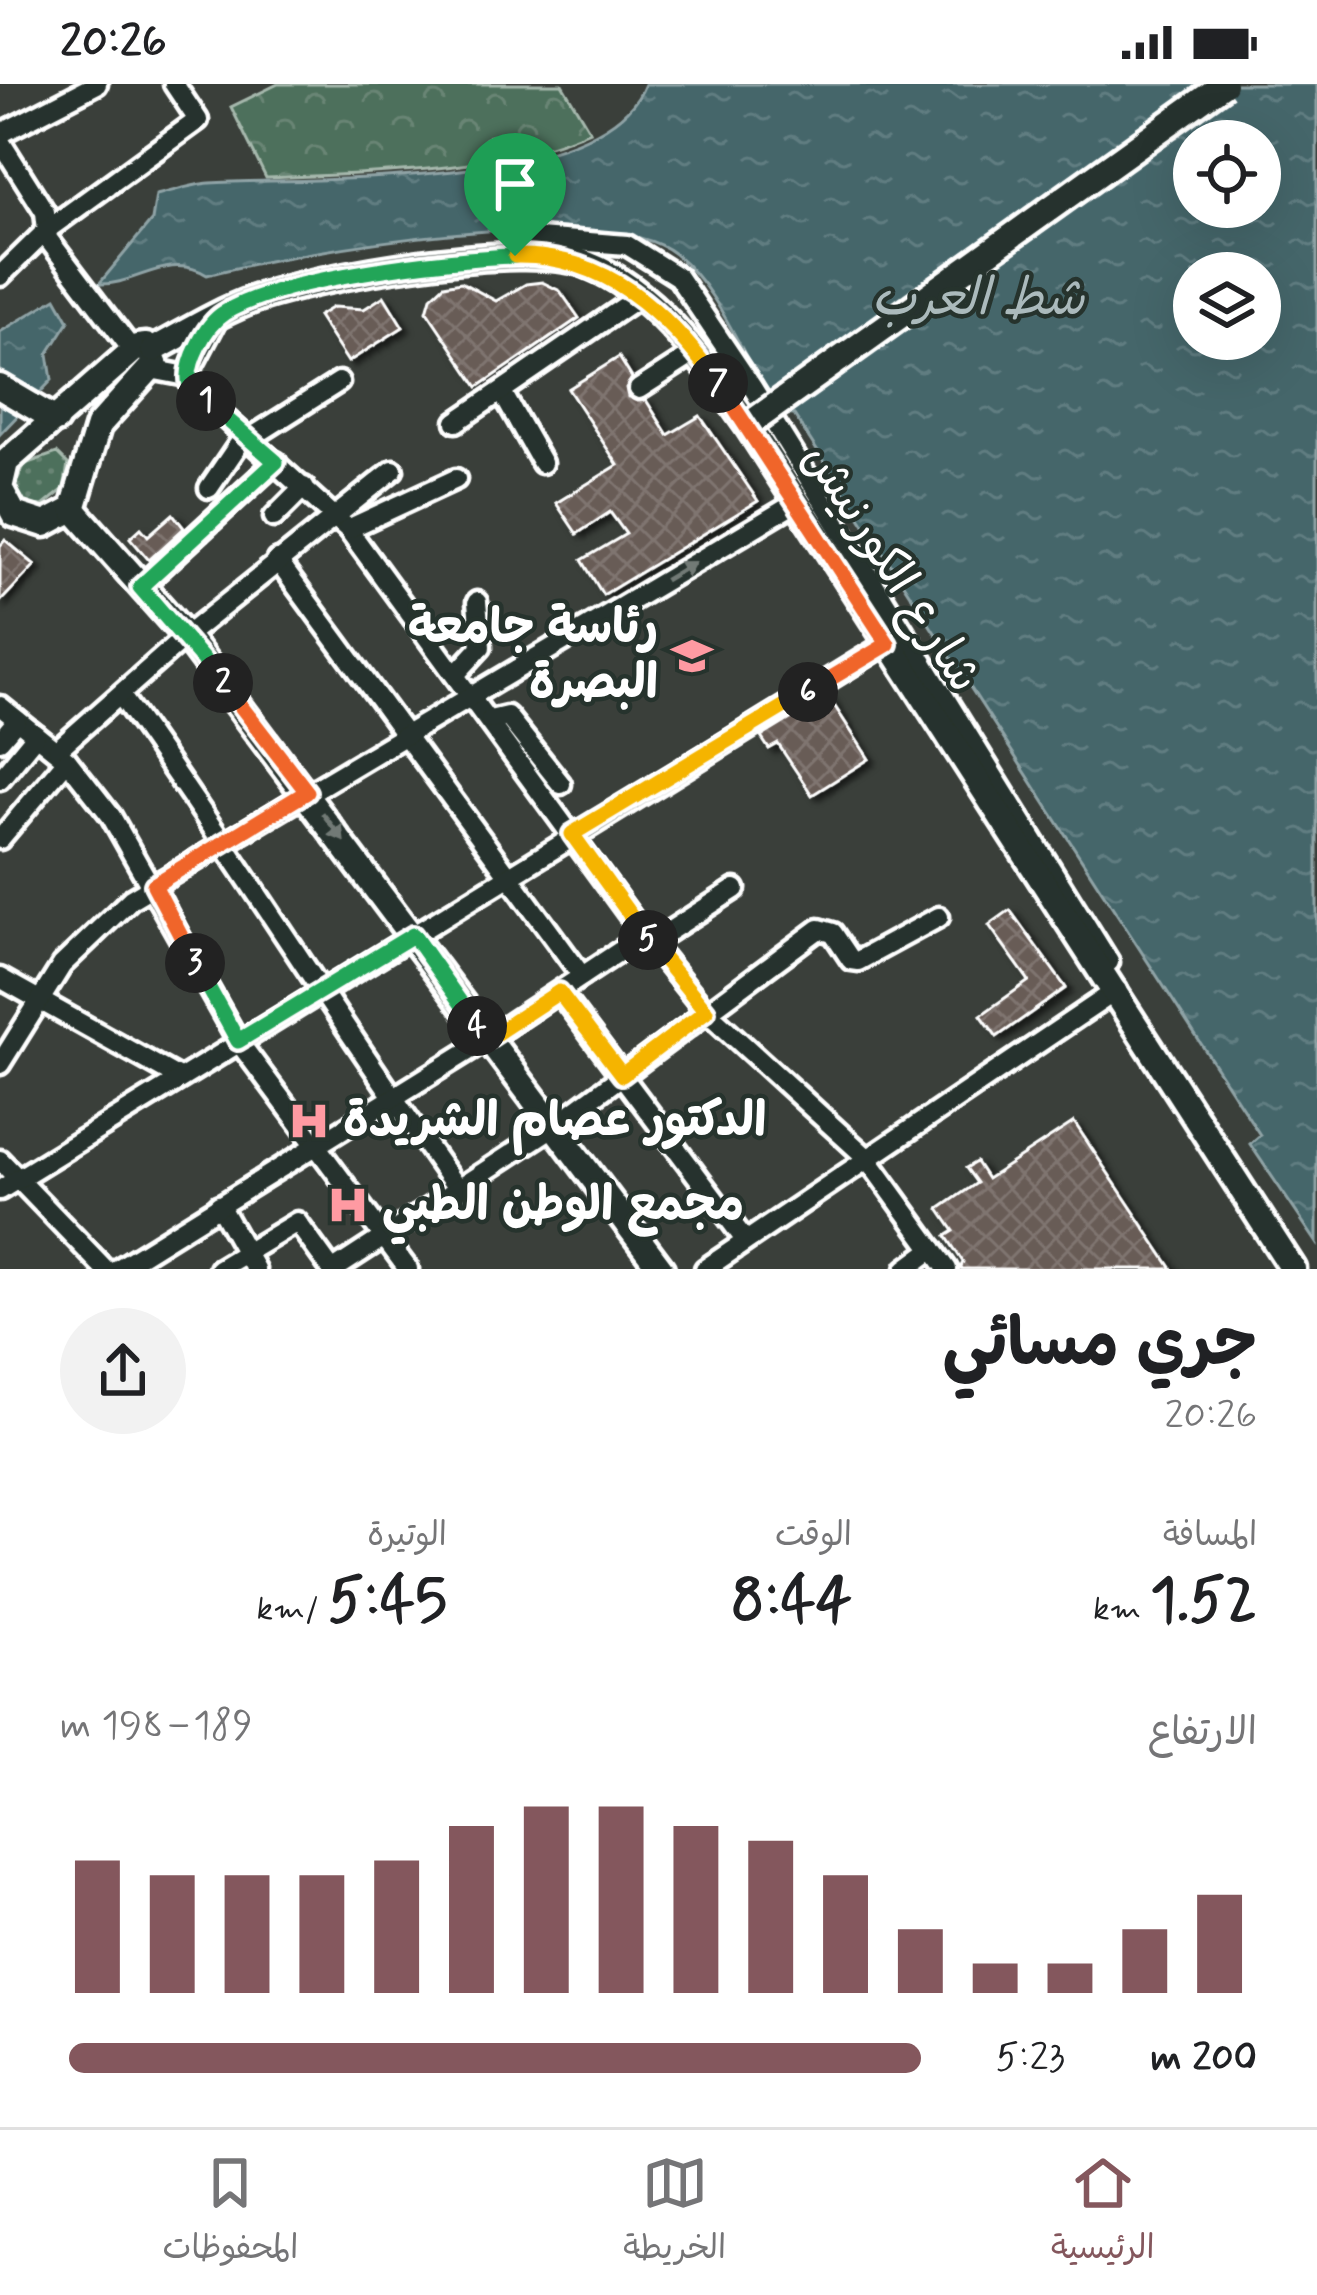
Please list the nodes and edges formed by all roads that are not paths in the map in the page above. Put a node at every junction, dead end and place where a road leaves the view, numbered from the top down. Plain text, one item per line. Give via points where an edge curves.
1 (97, 84) edge
2 (174, 84) edge
3 (1224, 84) edge
4 (0, 137) edge
5 (494, 148) dead end
6 (48, 229) junction
7 (0, 276) edge
8 (640, 296) junction
9 (219, 315) junction
10 (695, 353) junction
11 (145, 357) junction
12 (187, 376) junction
13 (339, 382) dead end
14 (0, 387) edge
15 (639, 388) dead end
16 (503, 394) junction
17 (45, 414) junction
18 (455, 422) dead end
19 (748, 425) junction
20 (247, 437) junction
21 (3, 458) edge
22 (276, 462) junction
23 (542, 463) dead end
24 (393, 470) dead end
25 (455, 479) dead end
26 (304, 487) junction
27 (209, 488) dead end
28 (797, 502) junction
29 (73, 509) junction
30 (274, 517) dead end
31 (7, 519) edge
32 (341, 523) junction
33 (277, 560) junction
34 (140, 587) junction
35 (477, 602) dead end
36 (186, 636) junction
37 (888, 644) junction
38 (456, 674) junction
39 (472, 695) junction
40 (121, 696) junction
41 (0, 706) edge
42 (17, 720) junction
43 (490, 720) junction
44 (36, 735) junction
45 (406, 736) junction
46 (0, 740) edge
47 (62, 755) junction
48 (0, 779) edge
49 (561, 784) dead end
50 (307, 792) junction
51 (3, 829) edge
52 (572, 834) junction
53 (225, 839) junction
54 (507, 877) junction
55 (154, 885) junction
56 (735, 889) dead end
57 (939, 917) dead end
58 (413, 935) junction
59 (648, 939) junction
60 (583, 976) junction
61 (0, 978) edge
62 (323, 989) junction
63 (1117, 990) junction
64 (559, 992) junction
65 (38, 996) junction
66 (706, 1011) junction
67 (486, 1040) junction
68 (238, 1041) junction
69 (0, 1064) edge
70 (622, 1075) junction
71 (178, 1077) junction
72 (392, 1098) junction
73 (553, 1127) junction
74 (315, 1145) junction
75 (866, 1157) junction
76 (0, 1160) edge
77 (18, 1179) junction
78 (0, 1190) edge
79 (459, 1191) junction
80 (219, 1205) junction
81 (385, 1238) junction
82 (745, 1240) junction
83 (933, 1249) junction
84 (251, 1261) edge
85 (105, 1269) edge
86 (118, 1269) edge
87 (219, 1269) edge
88 (333, 1269) edge
89 (408, 1269) edge
90 (661, 1269) edge
91 (705, 1269) edge
92 (906, 1269) edge
93 (946, 1269) edge
94 (1297, 1269) edge

1 - 4 street
2 - 6 street via 199,120
3 - 19 main road, bridge
4 - 6 street
5 - 94 street via 512,236 627,245 678,277
6 - 7 street
6 - 11 street via 48,239
8 - 9 main road, شارع الكورنيش via 567,259 500,257 286,290
8 - 10 main road, شارع الكورنيش
8 - 16 street
9 - 11 main road, شارع الكورنيش
9 - 12 street
10 - 15 street
10 - 19 main road, شارع الكورنيش
11 - 12 street
11 - 17 main road
11 - 29 main road via 92,438
12 - 20 street
13 - 20 street
14 - 17 main road
16 - 18 street
16 - 23 street
17 - 21 main road
19 - 28 main road, شارع الكورنيش
20 - 22 street
20 - 27 street
21 - 31 main road
22 - 26 street
22 - 34 street
24 - 32 street
25 - 32 street
26 - 30 street
26 - 32 street
28 - 37 main road, شارع الكورنيش
39 -> 28 street
29 - 31 main road via 44,524
29 - 34 main road
32 - 33 street
32 - 38 street
33 - 36 street
33 - 45 street
34 - 36 main road
35 - 38 street via 482,647
36 - 40 street
36 - 50 main road
37 - 52 street
37 - 63 main road, شارع الكورنيش
38 - 39 street
39 - 43 street
39 - 45 street
40 - 47 street
40 - 53 street
41 - 42 street
42 - 44 street
42 - 46 street
43 - 49 street via 507,716
43 - 52 street
44 - 47 street
44 - 48 street
45 - 50 street
45 - 54 street
47 - 51 street
47 - 55 street
50 - 53 street
50 -> 58 main road
52 - 54 street
52 - 59 street
53 - 55 street
53 - 62 street
54 - 58 street
54 - 60 street
55 - 65 street via 92,934
55 - 68 street
56 - 59 street
57 - 66 street via 858,961 819,929
58 - 62 street
58 - 67 main road
59 - 60 street
59 - 66 street
60 - 64 street
61 - 65 street
62 - 68 street
62 - 72 street
63 - 75 street
63 - 94 main road, شارع الكورنيش
64 - 67 street
64 - 70 street
65 - 69 street
65 - 71 street
66 - 70 street
66 - 75 street
67 - 72 street
67 - 73 main road
68 - 71 street
68 - 74 street
70 - 73 street
70 - 82 street
71 - 77 street
72 - 74 street
72 - 79 street
73 - 79 street
73 - 90 main road
74 - 80 street
74 - 81 street
75 - 82 street
75 - 83 street
76 - 77 street
77 - 78 street
77 - 85 street
79 - 81 street
80 - 84 street
80 - 86 street
81 - 88 street
81 - 89 street
82 - 91 street
83 - 92 street
83 - 93 street
84 - 87 street
84 - 88 street via 297,1222

